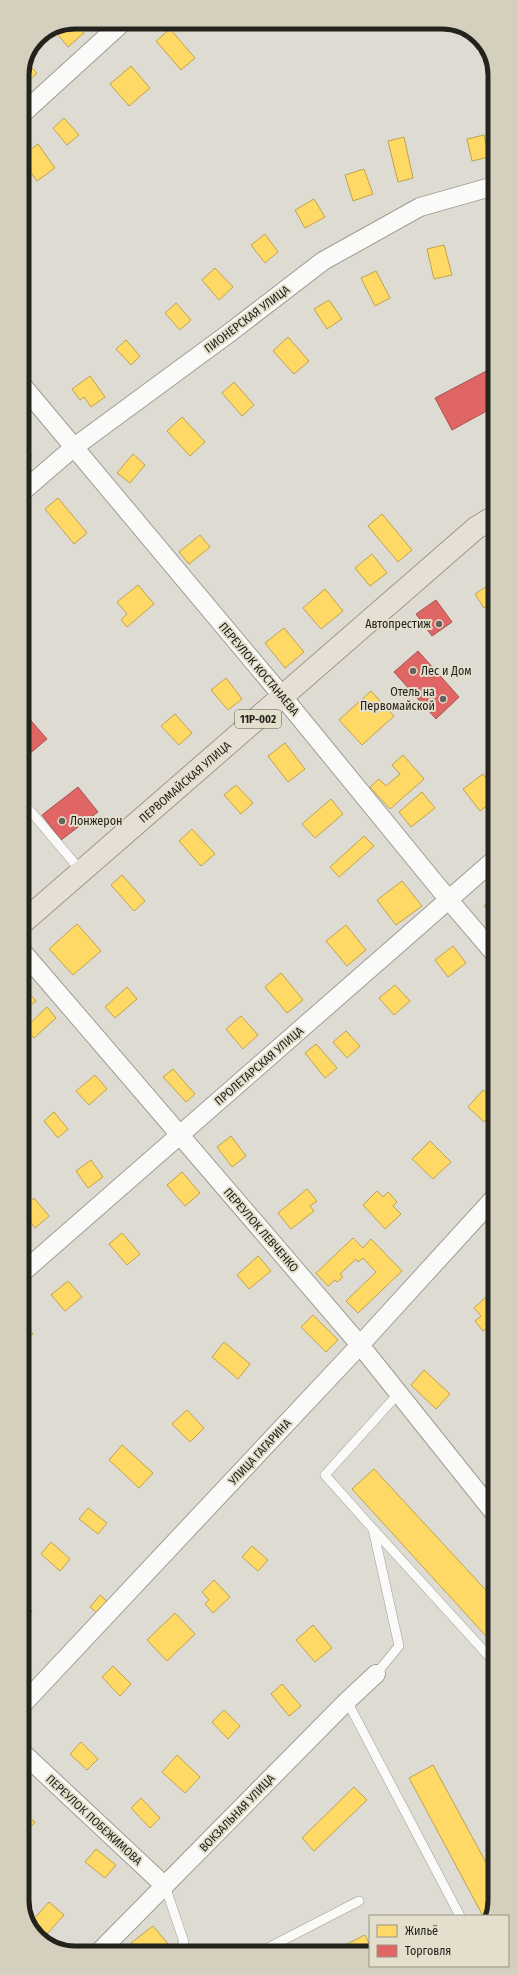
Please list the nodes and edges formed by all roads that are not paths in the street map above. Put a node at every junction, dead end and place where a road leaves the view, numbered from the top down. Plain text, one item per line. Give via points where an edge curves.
1 (115, 29) edge
2 (29, 108) edge
3 (488, 188) edge
4 (29, 394) edge
5 (73, 448) junction
6 (29, 486) edge
7 (488, 521) edge
8 (283, 697) junction
9 (29, 809) edge
10 (488, 865) edge
11 (81, 871) junction
12 (448, 900) junction
13 (29, 917) edge
14 (488, 946) edge
15 (29, 959) edge
16 (180, 1135) junction
17 (488, 1205) edge
18 (29, 1267) edge
19 (360, 1345) junction
20 (398, 1394) junction
21 (488, 1505) edge
22 (373, 1529) junction
23 (488, 1655) edge
24 (376, 1674) joint
25 (29, 1698) edge
26 (347, 1700) junction
27 (29, 1759) edge
28 (165, 1886) junction
29 (359, 1901) dead end
30 (459, 1915) edge
31 (105, 1946) edge
32 (182, 1946) edge
33 (272, 1946) edge

1 - 2 street
3 - 5 street, ПИОНЕРСКАЯ УЛИЦА via 420,207 323,261
4 - 5 street, ПЕРЕУЛОК КОСТАНАЕВА
5 - 6 street, ПИОНЕРСКАЯ УЛИЦА
5 - 8 street, ПЕРЕУЛОК КОСТАНАЕВА
7 - 8 main road, ПЕРВОМАЙСКАЯ УЛИЦА / 11Р-002 via 476,528
8 - 11 main road, ПЕРВОМАЙСКАЯ УЛИЦА / 11Р-002
8 - 12 street, ПЕРЕУЛОК КОСТАНАЕВА
9 - 11 lane
10 - 12 street, ПРОЛЕТАРСКАЯ УЛИЦА
11 - 13 main road, ПЕРВОМАЙСКАЯ УЛИЦА / 11Р-002
12 - 14 street, ПЕРЕУЛОК КОСТАНАЕВА
12 - 16 street, ПРОЛЕТАРСКАЯ УЛИЦА
15 - 16 street, ПЕРЕУЛОК ЛЕВЧЕНКО
16 - 18 street, ПРОЛЕТАРСКАЯ УЛИЦА
16 - 19 street, ПЕРЕУЛОК ЛЕВЧЕНКО
17 - 19 street, УЛИЦА ГАГАРИНА
19 - 20 street, ПЕРЕУЛОК ЛЕВЧЕНКО
19 - 25 street, УЛИЦА ГАГАРИНА
20 - 21 street, ПЕРЕУЛОК ЛЕВЧЕНКО
20 - 22 lane via 325,1475
22 - 23 lane
22 - 24 lane via 399,1646
24 - 26 street, ВОКЗАЛЬНАЯ УЛИЦА
26 - 28 street, ВОКЗАЛЬНАЯ УЛИЦА
26 - 30 lane
27 - 28 street, ПЕРЕУЛОК ПОБЕЖИМОВА
28 - 31 street, ВОКЗАЛЬНАЯ УЛИЦА
28 - 32 lane via 184,1942
29 - 33 lane

